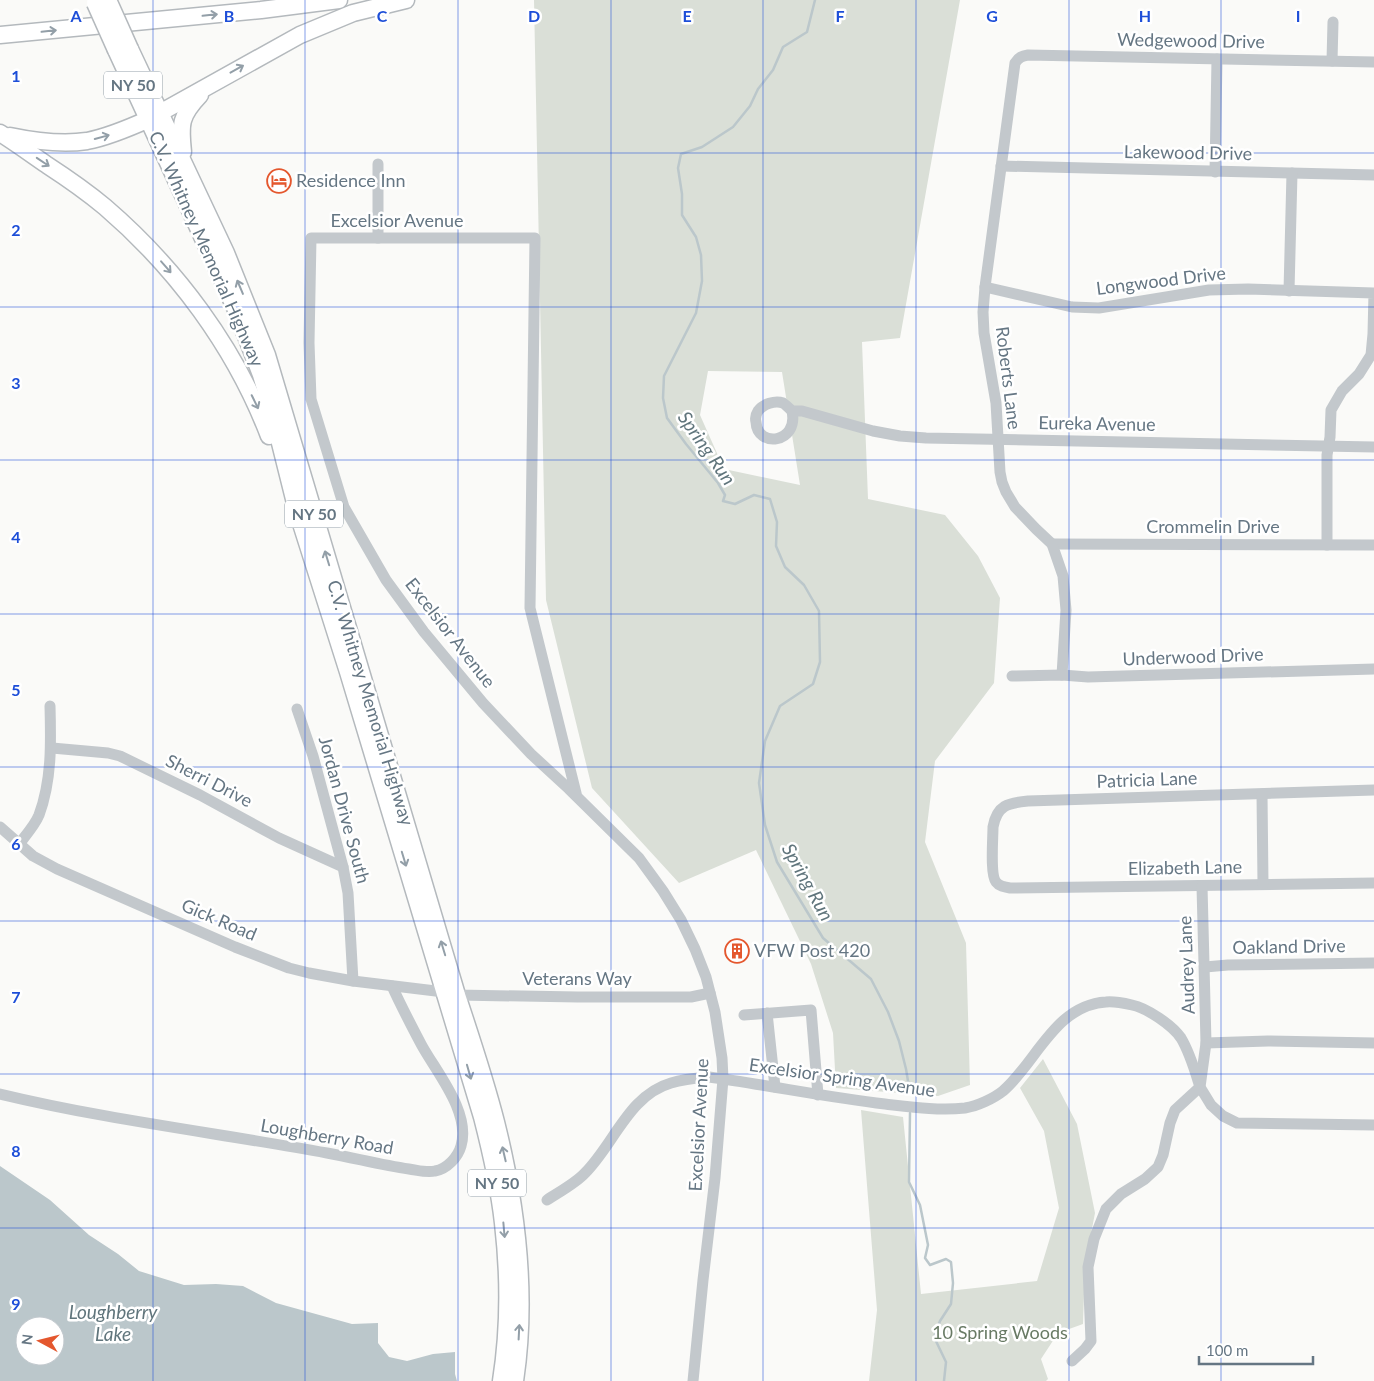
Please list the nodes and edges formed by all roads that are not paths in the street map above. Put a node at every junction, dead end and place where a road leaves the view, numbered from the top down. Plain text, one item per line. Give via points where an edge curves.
1 (339, 0) edge
2 (406, 0) edge
3 (101, 1) edge
4 (1333, 22) dead end
5 (0, 35) edge
6 (1217, 60) junction
7 (1332, 61) junction
8 (1374, 62) edge
9 (1014, 68) joint
10 (210, 84) junction
11 (155, 116) junction
12 (1, 134) edge
13 (184, 164) junction
14 (378, 164) dead end
15 (1001, 166) junction
16 (1215, 172) junction
17 (1292, 173) junction
18 (1374, 175) edge
19 (378, 238) junction
20 (985, 287) junction
21 (1289, 291) junction
22 (1374, 293) edge
23 (797, 411) dead end
24 (999, 440) junction
25 (1328, 445) junction
26 (1374, 447) edge
27 (297, 511) junction
28 (1052, 544) junction
29 (1327, 545) junction
30 (1374, 545) edge
31 (1374, 669) edge
32 (1062, 675) junction
33 (1012, 676) dead end
34 (50, 706) dead end
35 (297, 709) dead end
36 (52, 748) junction
37 (1374, 790) edge
38 (1262, 794) junction
39 (577, 797) junction
40 (0, 827) edge
41 (19, 844) junction
42 (343, 867) junction
43 (997, 883) joint
44 (1374, 883) edge
45 (1263, 884) junction
46 (1202, 886) junction
47 (1374, 963) edge
48 (1205, 967) junction
49 (353, 981) junction
50 (392, 986) junction
51 (710, 992) junction
52 (451, 993) junction
53 (767, 1013) junction
54 (744, 1015) dead end
55 (1206, 1043) junction
56 (1374, 1043) edge
57 (723, 1079) junction
58 (775, 1087) junction
59 (1200, 1087) junction
60 (0, 1094) edge
61 (818, 1094) junction
62 (1374, 1125) edge
63 (547, 1200) dead end
64 (1072, 1361) dead end
65 (501, 1381) edge
66 (515, 1381) edge
67 (693, 1381) edge

5 -> 1 highway
10 -> 2 highway via 300,34 353,13
3 - 11 highway, C.V. Whitney Memorial Highway / NY 50, bridge
4 - 7 street
6 - 7 street, Wedgewood Drive
6 - 9 street, Wedgewood Drive via 1028,55 1018,59
6 - 16 street
7 - 8 street, Wedgewood Drive
9 - 15 street, Roberts Lane
10 - 11 highway
10 - 13 highway via 185,112 181,123
12 -> 11 highway via 34,140 86,141
11 - 13 highway, C.V. Whitney Memorial Highway / NY 50
11 - 27 highway, C.V. Whitney Memorial Highway / NY 50 via 260,375
12 -> 27 highway via 105,207 152,252 184,289 220,339 249,391
52 -> 13 highway, C.V. Whitney Memorial Highway / NY 50 via 267,355 226,252
14 - 19 street
15 - 16 street, Lakewood Drive
15 - 20 street, Roberts Lane
16 - 17 street, Lakewood Drive
17 - 18 street, Lakewood Drive
17 - 21 street
19 - 39 street, Excelsior Avenue via 311,238 311,399 344,507 386,580 424,632 483,703
19 - 39 street, Excelsior Avenue via 535,238 530,608
20 - 21 street, Longwood Drive via 1084,308 1209,290
20 - 24 street, Roberts Lane via 984,333
21 - 22 street, Longwood Drive
22 - 25 street via 1371,355 1331,410
23 - 24 street, Eureka Avenue via 900,436
24 - 25 street, Eureka Avenue
24 - 28 street, Roberts Lane via 1000,472 1006,492 1015,507
25 - 26 street, Eureka Avenue
25 - 29 street
27 -> 52 highway, C.V. Whitney Memorial Highway / NY 50
28 - 29 street, Crommelin Drive
28 - 32 street, Roberts Lane via 1063,576 1066,610
29 - 30 street, Crommelin Drive
31 - 32 street, Underwood Drive
32 - 33 street, Underwood Drive
34 - 36 street
35 - 42 street, Jordan Drive South
36 - 41 street via 39,816
36 - 42 street, Sherri Drive via 120,756 279,838
37 - 38 street, Patricia Lane
38 - 43 street, Patricia Lane via 1012,802 1004,806 993,827 993,874
38 - 45 street
39 - 51 street, Excelsior Avenue via 639,858 663,890 695,949
40 - 41 street, Gick Road
41 - 49 street, Gick Road via 57,869 235,947 289,968
42 - 49 street, Jordan Drive South via 348,893
43 - 46 street, Elizabeth Lane via 1010,888
44 - 45 street, Elizabeth Lane
45 - 46 street, Elizabeth Lane
46 - 48 street, Audrey Lane
47 - 48 street, Oakland Drive
48 - 55 street, Audrey Lane
49 - 50 street, Gick Road
50 - 52 street, Gick Road
50 - 60 street, Loughberry Road via 421,1045 456,1103 462,1121 464,1135 458,1154 438,1171 385,1166
51 - 52 street, Veterans Way via 691,997
51 - 57 street, Excelsior Avenue
52 -> 65 highway, C.V. Whitney Memorial Highway / NY 50 via 455,1025 493,1162 503,1222 506,1291
66 -> 52 highway, C.V. Whitney Memorial Highway / NY 50 via 520,1289 512,1195 484,1080
53 - 54 street
53 - 58 street
53 - 61 street via 811,1010
55 - 56 street
55 - 59 street
57 - 58 street, Excelsior Spring Avenue
57 - 63 street, Excelsior Spring Avenue via 691,1079 655,1090 633,1110 584,1175
57 - 67 street, Excelsior Avenue
58 - 61 street, Excelsior Spring Avenue
59 - 61 street, Excelsior Spring Avenue via 1181,1037 1166,1023 1140,1006 1106,1002 1091,1004 1073,1014 1048,1036 1002,1092 966,1108 882,1104
59 - 62 street, Excelsior Spring Avenue via 1211,1105 1237,1123
59 - 64 street via 1175,1110 1158,1167 1106,1209 1094,1239 1088,1267 1090,1341

